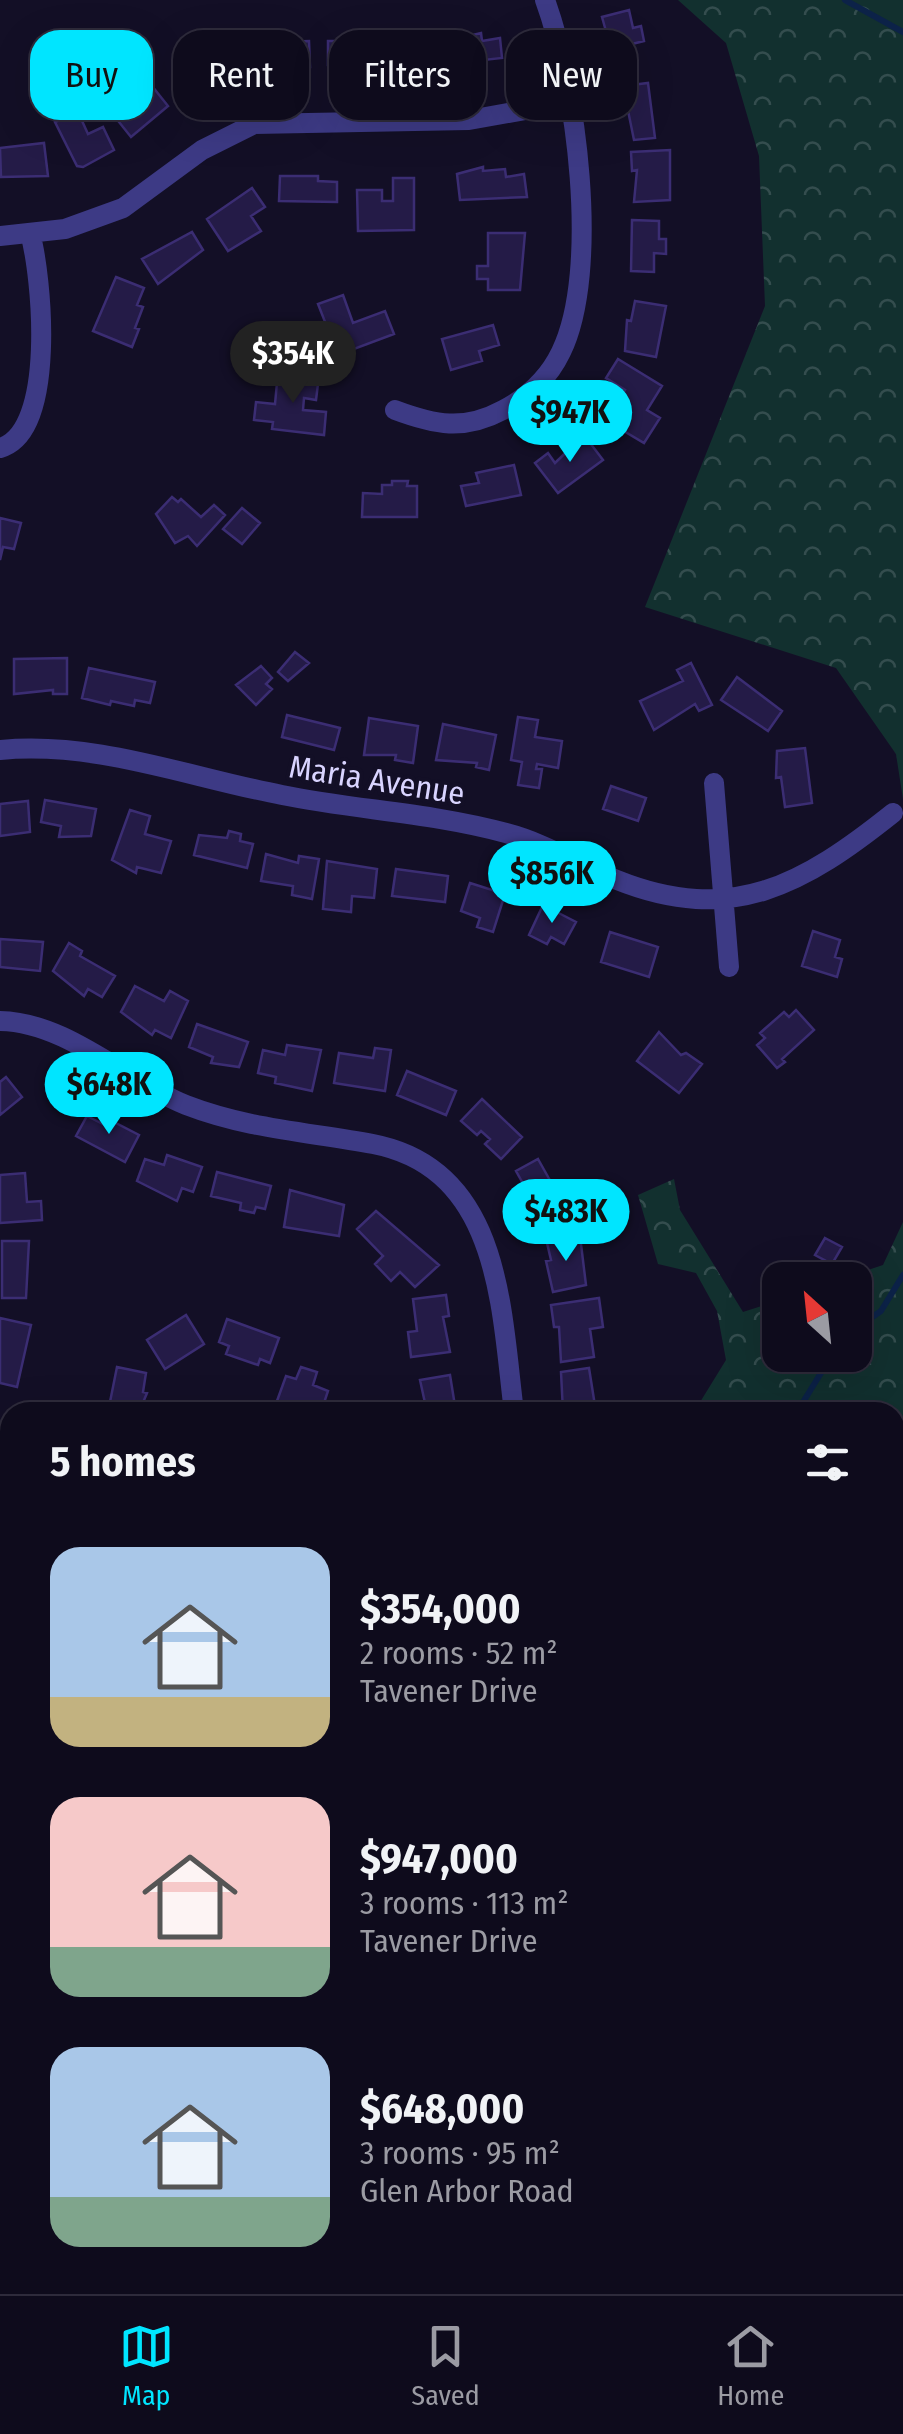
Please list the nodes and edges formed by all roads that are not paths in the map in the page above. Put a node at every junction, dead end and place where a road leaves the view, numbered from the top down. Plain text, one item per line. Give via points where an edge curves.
1 (545, 0) edge
2 (552, 30) edge
3 (506, 113) edge
4 (572, 120) edge
5 (30, 234) junction
6 (0, 236) edge
7 (394, 410) dead end
8 (0, 448) edge
9 (0, 750) edge
10 (714, 783) dead end
11 (893, 813) dead end
12 (723, 897) junction
13 (728, 967) dead end
14 (0, 1021) edge
15 (513, 1402) edge

1 - 2 street
3 - 5 street via 469,120 254,124 202,150 123,208
4 - 7 street via 580,259 561,352 535,388 489,417 449,426
5 - 6 street
5 - 8 street via 39,266 41,360 31,406 18,433
9 - 12 street, Maria Avenue via 80,750 296,798 473,825 651,893
10 - 12 street
11 - 12 street, Maria Avenue via 815,871
12 - 13 street
14 - 15 street via 48,1031 133,1080 232,1121 376,1144 429,1168 466,1205 491,1254

